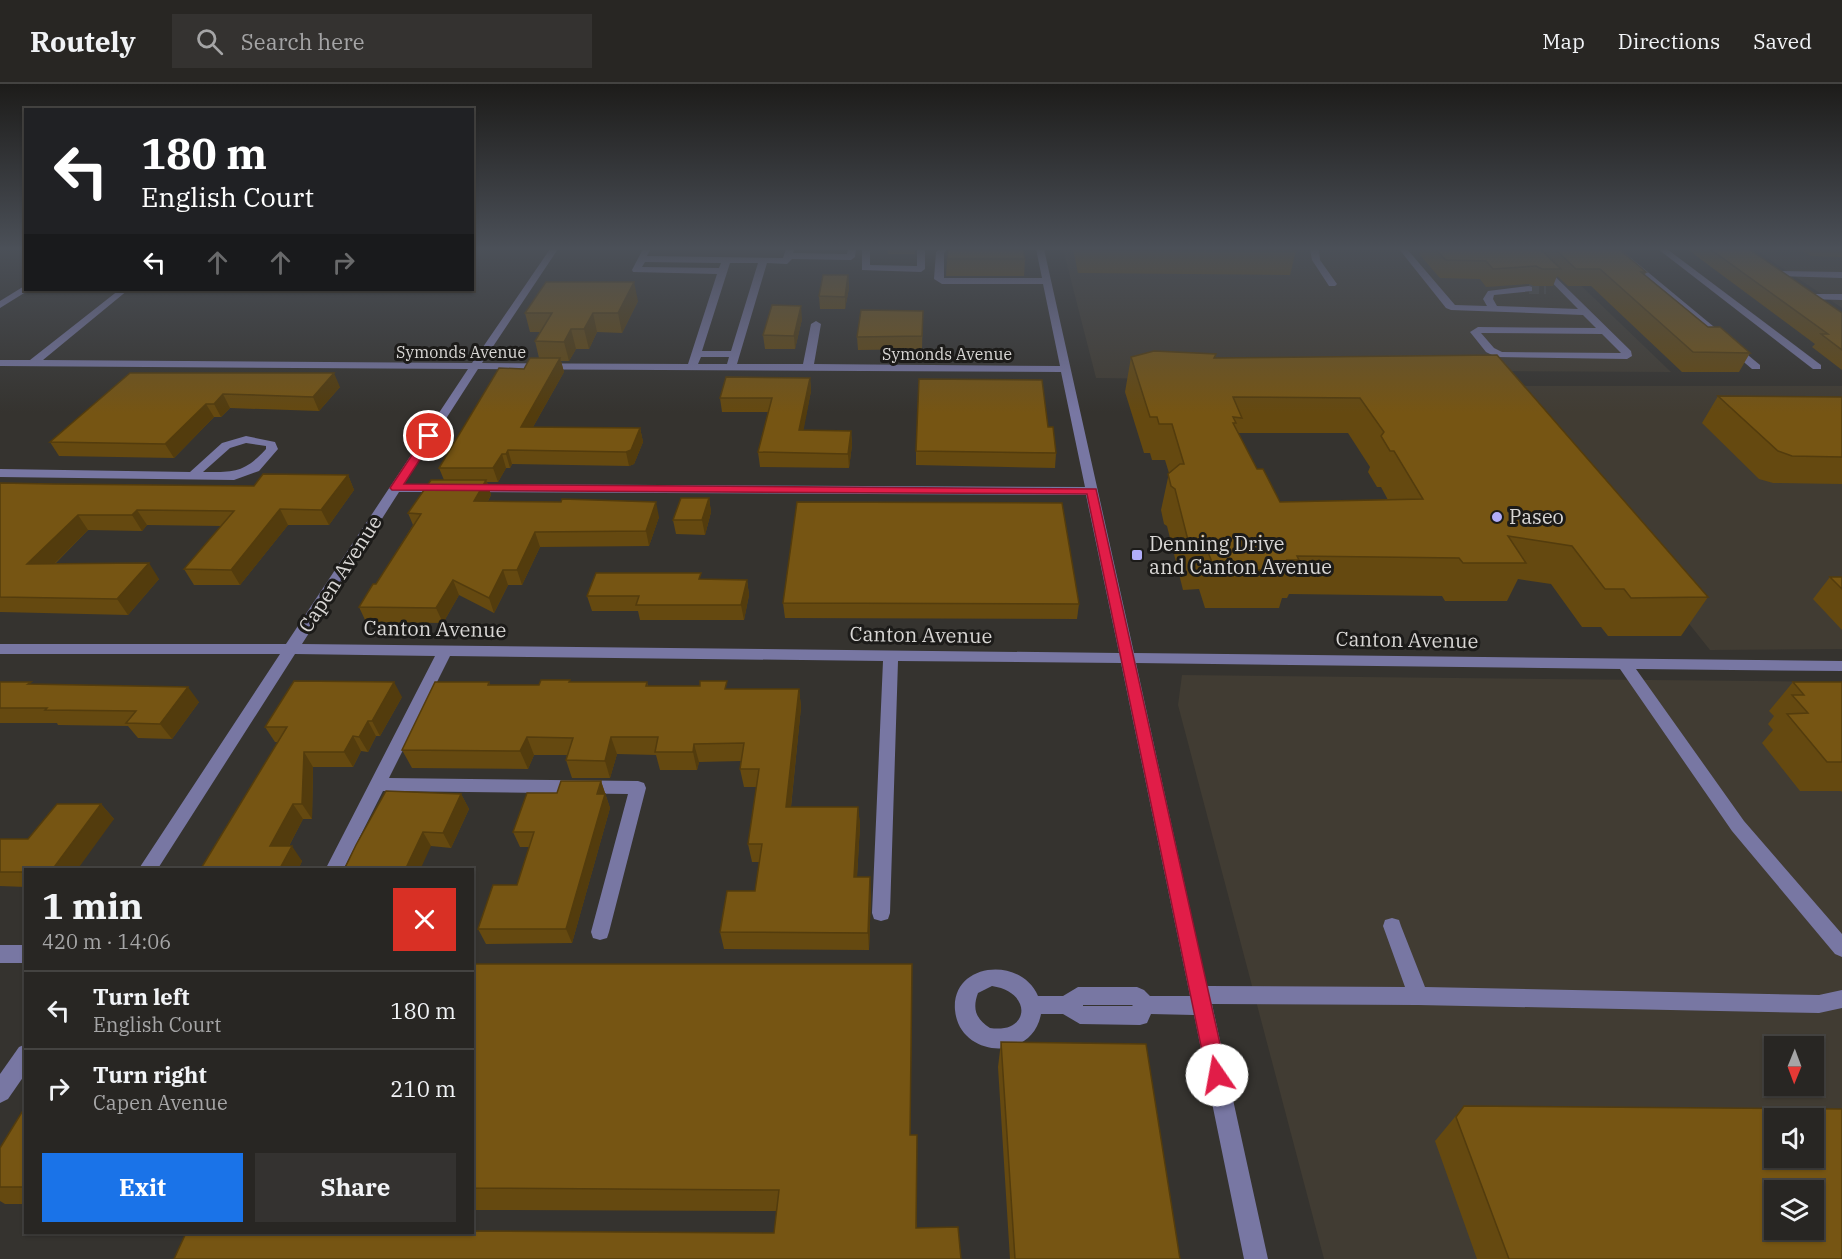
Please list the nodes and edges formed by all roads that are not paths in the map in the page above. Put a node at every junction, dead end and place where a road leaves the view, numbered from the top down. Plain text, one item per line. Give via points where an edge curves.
1 (107, 304) edge
2 (517, 304) edge
3 (712, 304) edge
4 (750, 304) edge
5 (1052, 304) edge
6 (1447, 304) edge
7 (1491, 304) edge
8 (1578, 304) edge
9 (1681, 304) edge
10 (1734, 304) edge
11 (1821, 304) edge
12 (1827, 308) edge
13 (1494, 310) junction
14 (1586, 312) junction
15 (816, 324) dead end
16 (1605, 331) junction
17 (697, 354) junction
18 (735, 354) junction
19 (0, 363) edge
20 (33, 363) junction
21 (474, 367) junction
22 (1756, 367) dead end
23 (1817, 367) dead end
24 (692, 368) junction
25 (731, 368) junction
26 (808, 368) junction
27 (1066, 369) junction
28 (0, 473) edge
29 (193, 476) junction
30 (396, 488) junction
31 (1092, 491) junction
32 (0, 649) edge
33 (292, 649) junction
34 (445, 650) junction
35 (891, 656) junction
36 (1128, 658) junction
37 (1624, 663) junction
38 (1842, 666) edge
39 (378, 784) junction
40 (148, 868) edge
41 (335, 868) edge
42 (882, 914) dead end
43 (1392, 926) dead end
44 (600, 932) dead end
45 (1842, 948) edge
46 (0, 954) edge
47 (24, 954) edge
48 (1418, 996) junction
49 (1842, 999) edge
50 (1202, 1001) junction
51 (1032, 1005) dead end
52 (24, 1057) edge
53 (0, 1092) edge
54 (1256, 1259) edge

1 - 20 street
2 - 21 street, Capen Avenue
3 - 17 street
4 - 18 street
5 - 27 street
6 - 13 street via 1459,310
7 - 13 street
8 - 14 street
9 - 22 street
10 - 23 street
11 - 12 street
13 - 14 street
14 - 16 street
15 - 26 street
16 - 16 street via 1627,356 1500,355 1490,350 1475,332
17 - 18 street
17 - 24 street
18 - 25 street
19 - 20 street, Symonds Avenue
20 - 21 street, Symonds Avenue
21 - 24 street, Symonds Avenue
21 - 30 street, Capen Avenue
24 - 25 street, Symonds Avenue
25 - 26 street, Symonds Avenue
26 - 27 street, Symonds Avenue
27 - 31 street
28 - 29 street
29 - 29 street via 245,474 266,456 271,444 228,443 218,448
30 - 31 street
30 - 33 street, Capen Avenue
31 - 36 street
32 - 33 street, Canton Avenue
33 - 34 street, Canton Avenue
33 - 40 street, Capen Avenue
34 - 35 street, Canton Avenue
34 - 39 street
35 - 36 street, Canton Avenue
35 - 42 street
36 - 37 street, Canton Avenue
36 - 50 street
37 - 38 street, Canton Avenue
37 - 45 street via 1738,826
39 - 41 street
39 - 44 street via 638,788
43 - 48 street
46 - 47 street
48 - 49 street via 1819,1004
48 - 50 street
50 - 51 street via 1145,1005 1137,996 1078,996 1066,1005
50 - 54 street
52 - 53 street

